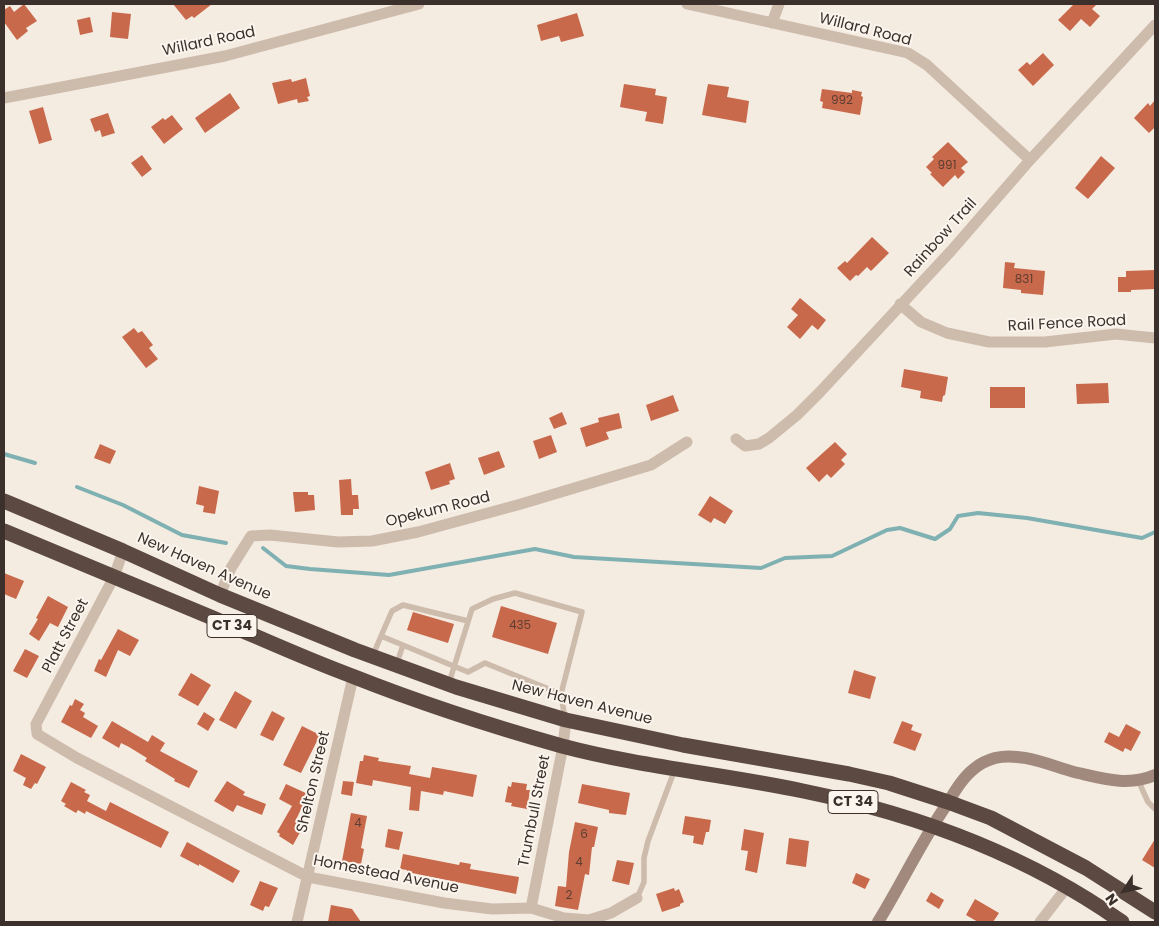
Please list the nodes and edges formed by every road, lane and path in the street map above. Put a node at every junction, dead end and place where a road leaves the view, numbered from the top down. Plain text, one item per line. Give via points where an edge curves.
1 (419, 4) edge
2 (687, 4) edge
3 (779, 4) edge
4 (772, 24) junction
5 (1155, 26) edge
6 (4, 98) edge
7 (1030, 160) junction
8 (900, 304) junction
9 (1155, 338) edge
10 (736, 439) dead end
11 (687, 442) dead end
12 (4, 502) edge
13 (4, 531) edge
14 (123, 551) junction
15 (114, 577) junction
16 (220, 595) junction
17 (468, 621) junction
18 (381, 636) junction
19 (403, 645) junction
20 (373, 656) junction
21 (397, 665) junction
22 (455, 666) junction
23 (353, 677) junction
24 (448, 684) junction
25 (561, 694) junction
26 (566, 720) junction
27 (37, 734) joint
28 (563, 746) junction
29 (675, 768) junction
30 (1155, 775) edge
31 (1138, 780) junction
32 (948, 802) junction
33 (1155, 809) edge
34 (932, 826) junction
35 (308, 877) junction
36 (1066, 887) junction
37 (637, 898) joint
38 (531, 908) junction
39 (1155, 912) edge
40 (564, 920) edge
41 (297, 922) edge
42 (878, 922) edge
43 (1040, 922) edge
44 (1122, 922) edge

1 - 6 street, Willard Road via 225,56
2 - 4 street, Willard Road
3 - 4 street
4 - 7 street, Willard Road via 908,53 927,65
5 - 7 street, Rainbow Trail
7 - 8 street, Rainbow Trail
8 - 9 street, Rail Fence Road via 921,322 947,333 989,342 1045,342 1116,334
8 - 10 street, Rainbow Trail via 797,415 759,444 745,446
11 - 16 street, Opekum Road via 651,465 418,532 372,541 338,542 251,536 231,568
12 - 14 highway, New Haven Avenue / CT 34
13 - 15 highway, CT 34
14 - 15 street, Platt Street
14 - 16 highway, New Haven Avenue / CT 34
15 - 23 highway, CT 34
15 - 27 street, Platt Street via 36,724
16 - 20 highway, New Haven Avenue / CT 34
17 - 18 lane via 404,605 392,611
17 - 22 lane
17 - 25 lane via 472,609 516,593 582,612
18 - 19 lane
18 - 20 lane
19 - 21 lane
19 - 22 lane
20 - 21 highway, New Haven Avenue / CT 34
21 - 24 highway, New Haven Avenue / CT 34
22 - 24 lane
22 - 25 lane via 468,672 485,663
23 - 28 highway, CT 34
23 - 35 street, Shelton Street
24 - 26 highway, New Haven Avenue / CT 34
25 - 26 lane
26 - 28 street, Trumbull Street
26 - 32 highway, New Haven Avenue / CT 34 via 683,745 849,774
27 - 35 street, Homestead Avenue via 77,758
28 - 29 highway, CT 34
28 - 38 street, Trumbull Street
29 - 34 highway, CT 34 via 872,806
29 - 37 lane via 648,841 644,882
30 - 31 main road
31 - 32 main road via 1107,780 1025,759 997,758 976,767
31 - 33 lane
32 - 34 main road
32 - 39 highway, New Haven Avenue / CT 34 via 991,818 1086,868
34 - 36 highway, CT 34 via 1006,855
34 - 42 main road
35 - 38 street, Homestead Avenue via 444,903 492,909
35 - 41 street, Shelton Street
36 - 43 street
36 - 44 highway, CT 34
37 - 40 street, Homestead Avenue via 596,918
38 - 40 street, Homestead Avenue

